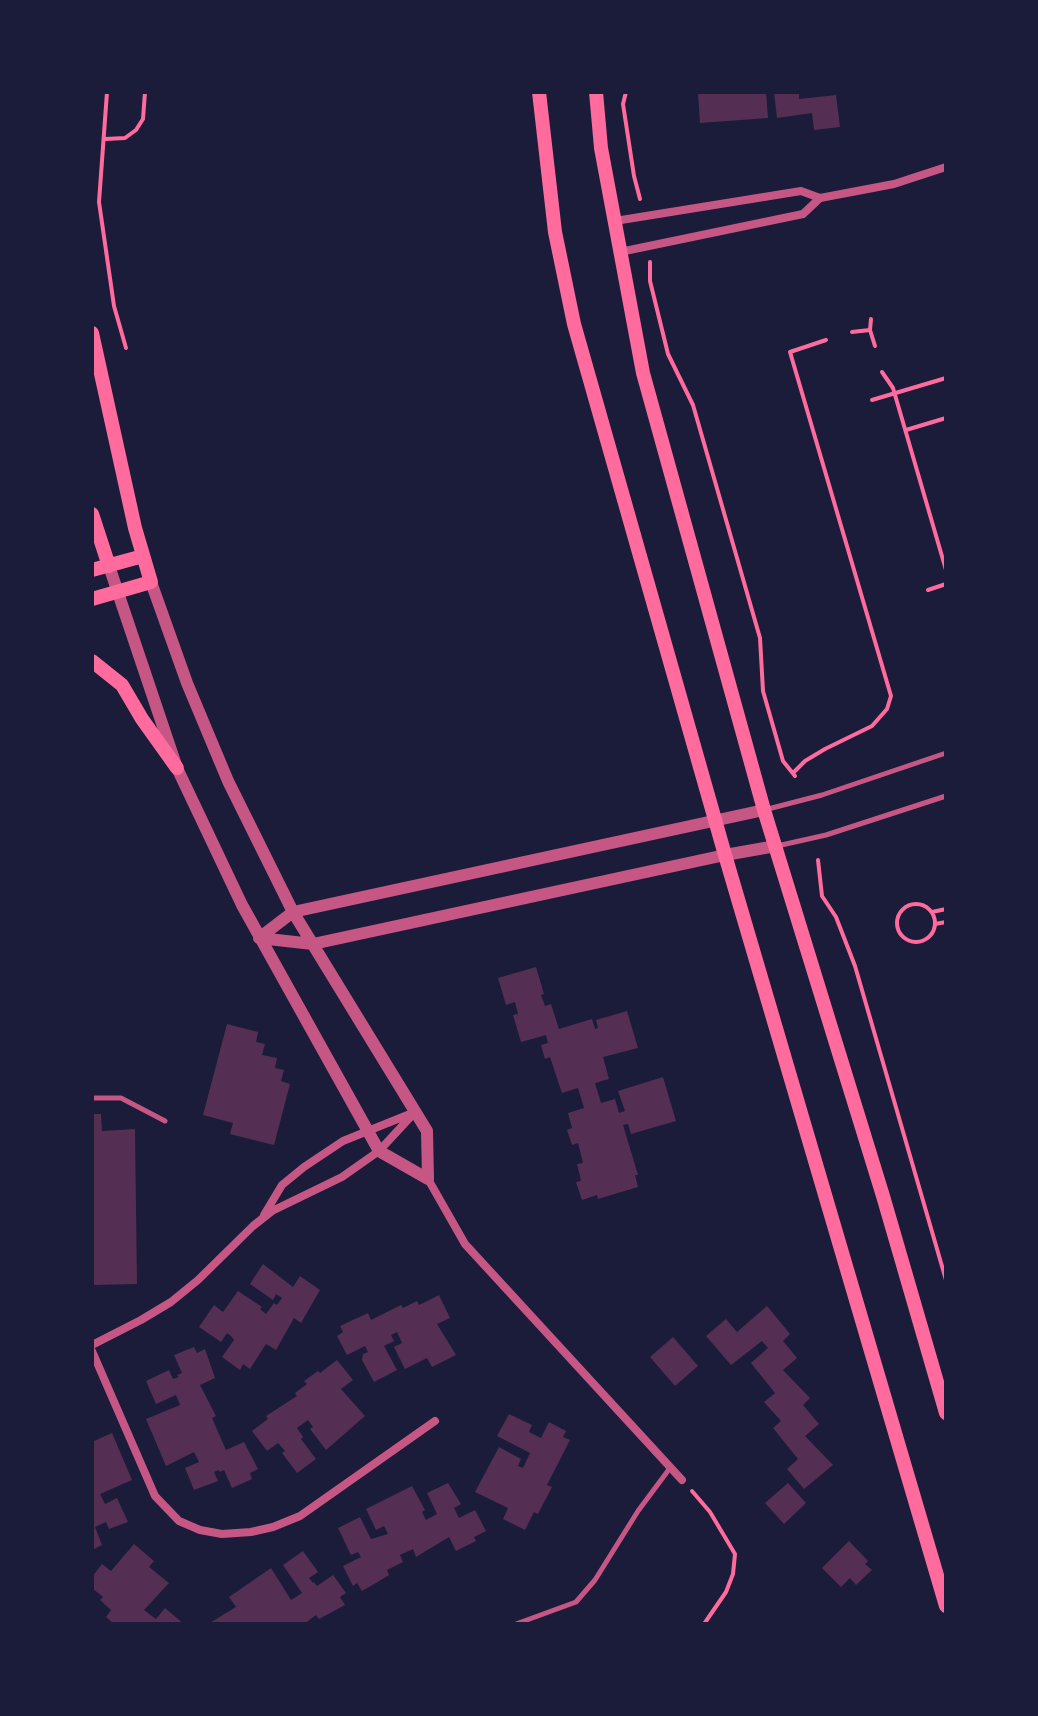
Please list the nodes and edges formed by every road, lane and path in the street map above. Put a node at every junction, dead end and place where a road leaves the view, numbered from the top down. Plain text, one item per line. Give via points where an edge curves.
1 (107, 92) edge
2 (145, 92) edge
3 (539, 92) edge
4 (596, 92) edge
5 (626, 92) edge
6 (105, 139) junction
7 (946, 167) edge
8 (820, 198) junction
9 (640, 199) dead end
10 (615, 221) junction
11 (620, 252) junction
12 (650, 262) dead end
13 (871, 319) dead end
14 (870, 330) junction
15 (852, 332) dead end
16 (92, 333) edge
17 (826, 340) dead end
18 (875, 346) dead end
19 (126, 348) dead end
20 (882, 372) dead end
21 (946, 378) edge
22 (895, 393) junction
23 (872, 400) dead end
24 (946, 418) edge
25 (906, 430) junction
26 (92, 514) edge
27 (143, 556) junction
28 (109, 566) junction
29 (92, 570) edge
30 (946, 570) edge
31 (151, 582) junction
32 (946, 584) edge
33 (928, 590) dead end
34 (117, 591) junction
35 (92, 599) edge
36 (92, 661) edge
37 (946, 753) edge
38 (177, 768) junction
39 (946, 796) edge
40 (764, 810) junction
41 (715, 820) junction
42 (776, 846) junction
43 (725, 855) junction
44 (818, 860) dead end
45 (946, 909) edge
46 (293, 912) junction
47 (932, 912) junction
48 (946, 922) edge
49 (935, 924) junction
50 (259, 938) junction
51 (313, 944) junction
52 (92, 1098) edge
53 (415, 1112) junction
54 (165, 1121) dead end
55 (368, 1131) junction
56 (379, 1151) junction
57 (428, 1179) junction
58 (262, 1219) junction
59 (946, 1280) edge
60 (92, 1345) edge
61 (92, 1351) edge
62 (946, 1413) edge
63 (435, 1421) dead end
64 (671, 1467) junction
65 (682, 1480) joint
66 (946, 1606) edge
67 (516, 1624) edge
68 (704, 1624) edge

1 - 6 path
2 - 6 path via 145,112 136,130 125,138
3 - 41 main road via 555,232 574,324
4 - 10 main road
5 - 9 path via 623,104
6 - 19 path via 99,202 114,306
7 - 8 street via 894,184
8 - 10 street via 801,191
8 - 11 street via 803,214
10 - 11 main road
11 - 40 main road via 643,373
12 - 17 path via 668,354 693,405 760,638 763,691 783,761 794,775 805,761 872,726 891,696 790,352
13 - 14 path
14 - 15 path
14 - 18 path
16 - 27 main road
20 - 22 path
21 - 22 path
22 - 23 path
22 - 25 path
24 - 25 path
25 - 30 path
26 - 28 main road
27 - 28 main road
27 - 31 main road
28 - 29 main road
28 - 34 street
31 - 34 main road
31 - 46 street via 228,781
32 - 33 path
34 - 35 main road
34 - 38 street
36 - 38 main road via 122,685
37 - 40 lane
38 - 50 street
39 - 42 lane
40 - 41 street
40 - 42 main road
41 - 43 main road
41 - 46 street
42 - 43 street
42 - 62 main road
43 - 51 street
43 - 66 main road
44 - 59 path via 822,896 855,966
45 - 47 path
46 - 50 street
46 - 51 street
47 - 49 path
47 - 49 path via 910,904 901,911 898,928 906,939 918,942 930,936
48 - 49 path
50 - 51 street
50 - 55 street
51 - 53 street
52 - 54 lane via 121,1098
53 - 55 street
53 - 56 street
53 - 57 street via 427,1131
55 - 56 street
55 - 58 street via 343,1141 282,1185
56 - 57 street
56 - 58 street
57 - 64 street via 465,1244
58 - 60 street via 171,1302
61 - 63 street via 155,1496 179,1521 200,1530 251,1532 300,1516
64 - 65 street
64 - 67 lane via 576,1602
65 - 68 path via 710,1512 735,1554 726,1592

